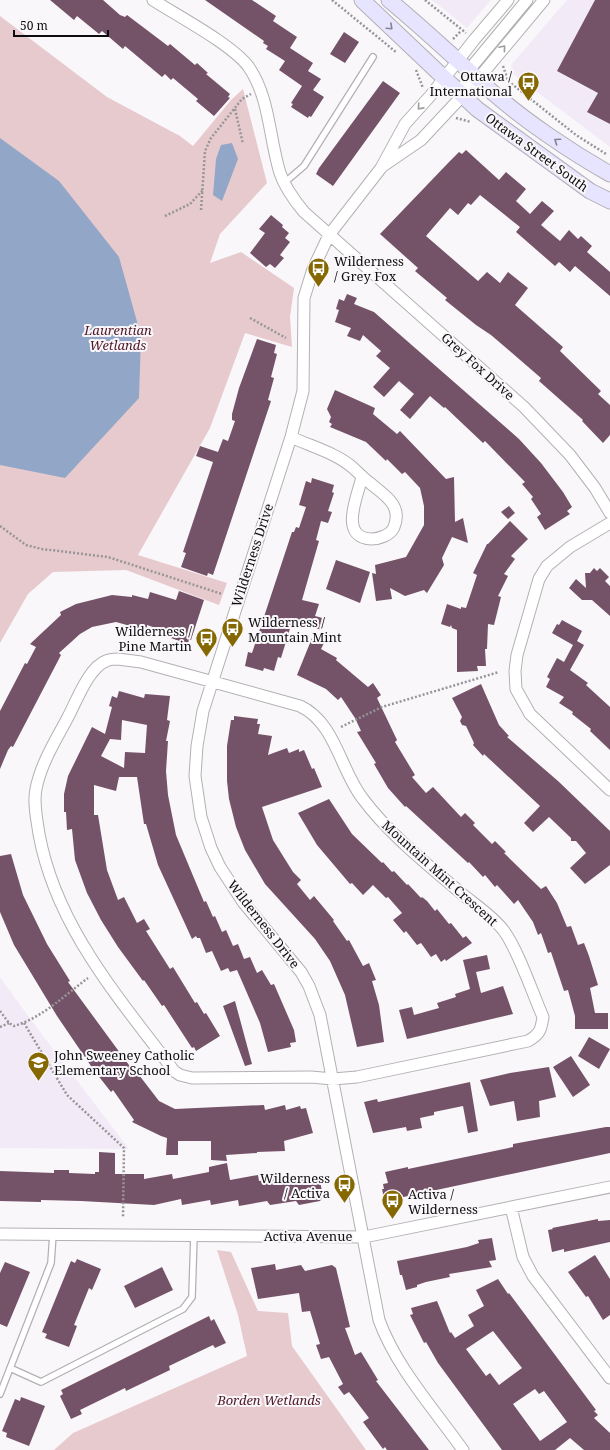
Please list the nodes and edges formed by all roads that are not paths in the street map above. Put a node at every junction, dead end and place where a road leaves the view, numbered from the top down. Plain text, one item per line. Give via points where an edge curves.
1 (153, 0) edge
2 (362, 0) edge
3 (389, 0) edge
4 (508, 0) edge
5 (527, 0) edge
6 (544, 0) edge
7 (373, 58) dead end
8 (469, 69) junction
9 (445, 78) junction
10 (462, 95) junction
11 (381, 168) junction
12 (610, 174) edge
13 (284, 183) junction
14 (610, 201) edge
15 (329, 235) junction
16 (291, 437) junction
17 (362, 477) junction
18 (610, 513) edge
19 (610, 523) edge
20 (211, 682) junction
21 (610, 790) edge
22 (332, 1079) junction
23 (610, 1187) edge
24 (511, 1207) junction
25 (0, 1234) edge
26 (53, 1234) junction
27 (194, 1235) junction
28 (364, 1237) junction
29 (10, 1368) junction
30 (610, 1378) edge
31 (0, 1394) edge
32 (463, 1450) edge

1 - 13 street, Grey Fox Drive via 222,44 247,65 260,88
2 -> 9 main road, Ottawa Street South
3 - 8 main road, Ottawa Street South
4 - 8 street via 474,40
5 - 8 street
8 -> 6 street
7 - 13 lane via 304,166
8 - 9 street, Wilderness Drive
8 - 10 street, Wilderness Drive
12 -> 8 main road, Ottawa Street South via 557,141 492,91
9 - 10 main road, Ottawa Street South
9 -> 11 street, Wilderness Drive via 405,124
10 - 11 street, Wilderness Drive via 421,140
10 - 14 main road, Ottawa Street South via 477,109 590,191
11 - 15 street, Wilderness Drive
13 - 15 street, Grey Fox Drive via 304,212
15 - 16 street, Wilderness Drive via 313,269 304,298 303,391
15 - 18 street, Grey Fox Drive via 524,407 570,455
16 - 17 street via 352,466
16 - 20 street, Wilderness Drive
17 - 17 street via 351,515 352,522 356,531 364,537 371,539 385,536 393,530 396,522 393,502
19 - 21 street via 556,557 543,572 517,655 515,671 516,689 530,714
20 - 22 street, Wilderness Drive via 197,746 195,776 201,817 220,867 243,902 289,956 309,986 320,1015
20 - 22 street, Mountain Mint Crescent via 311,711 319,720 361,798 374,814 432,869 504,931 543,1017 537,1036 528,1041 357,1077
20 - 22 street, Mountain Mint Crescent via 141,662 118,659 106,661 97,667 90,675 40,772 36,807 42,852 70,924 100,973 174,1071 192,1078
22 - 28 street, Wilderness Drive
23 - 24 street, Activa Avenue
24 - 28 street, Activa Avenue
24 - 30 street via 523,1257 533,1276
25 - 26 street, Activa Avenue
26 - 27 street, Activa Avenue
26 - 29 lane via 51,1263
27 - 28 street, Activa Avenue
27 - 29 lane via 192,1296 183,1309 41,1382
28 - 32 street, Wilderness Drive via 379,1320 386,1339
29 - 31 lane

